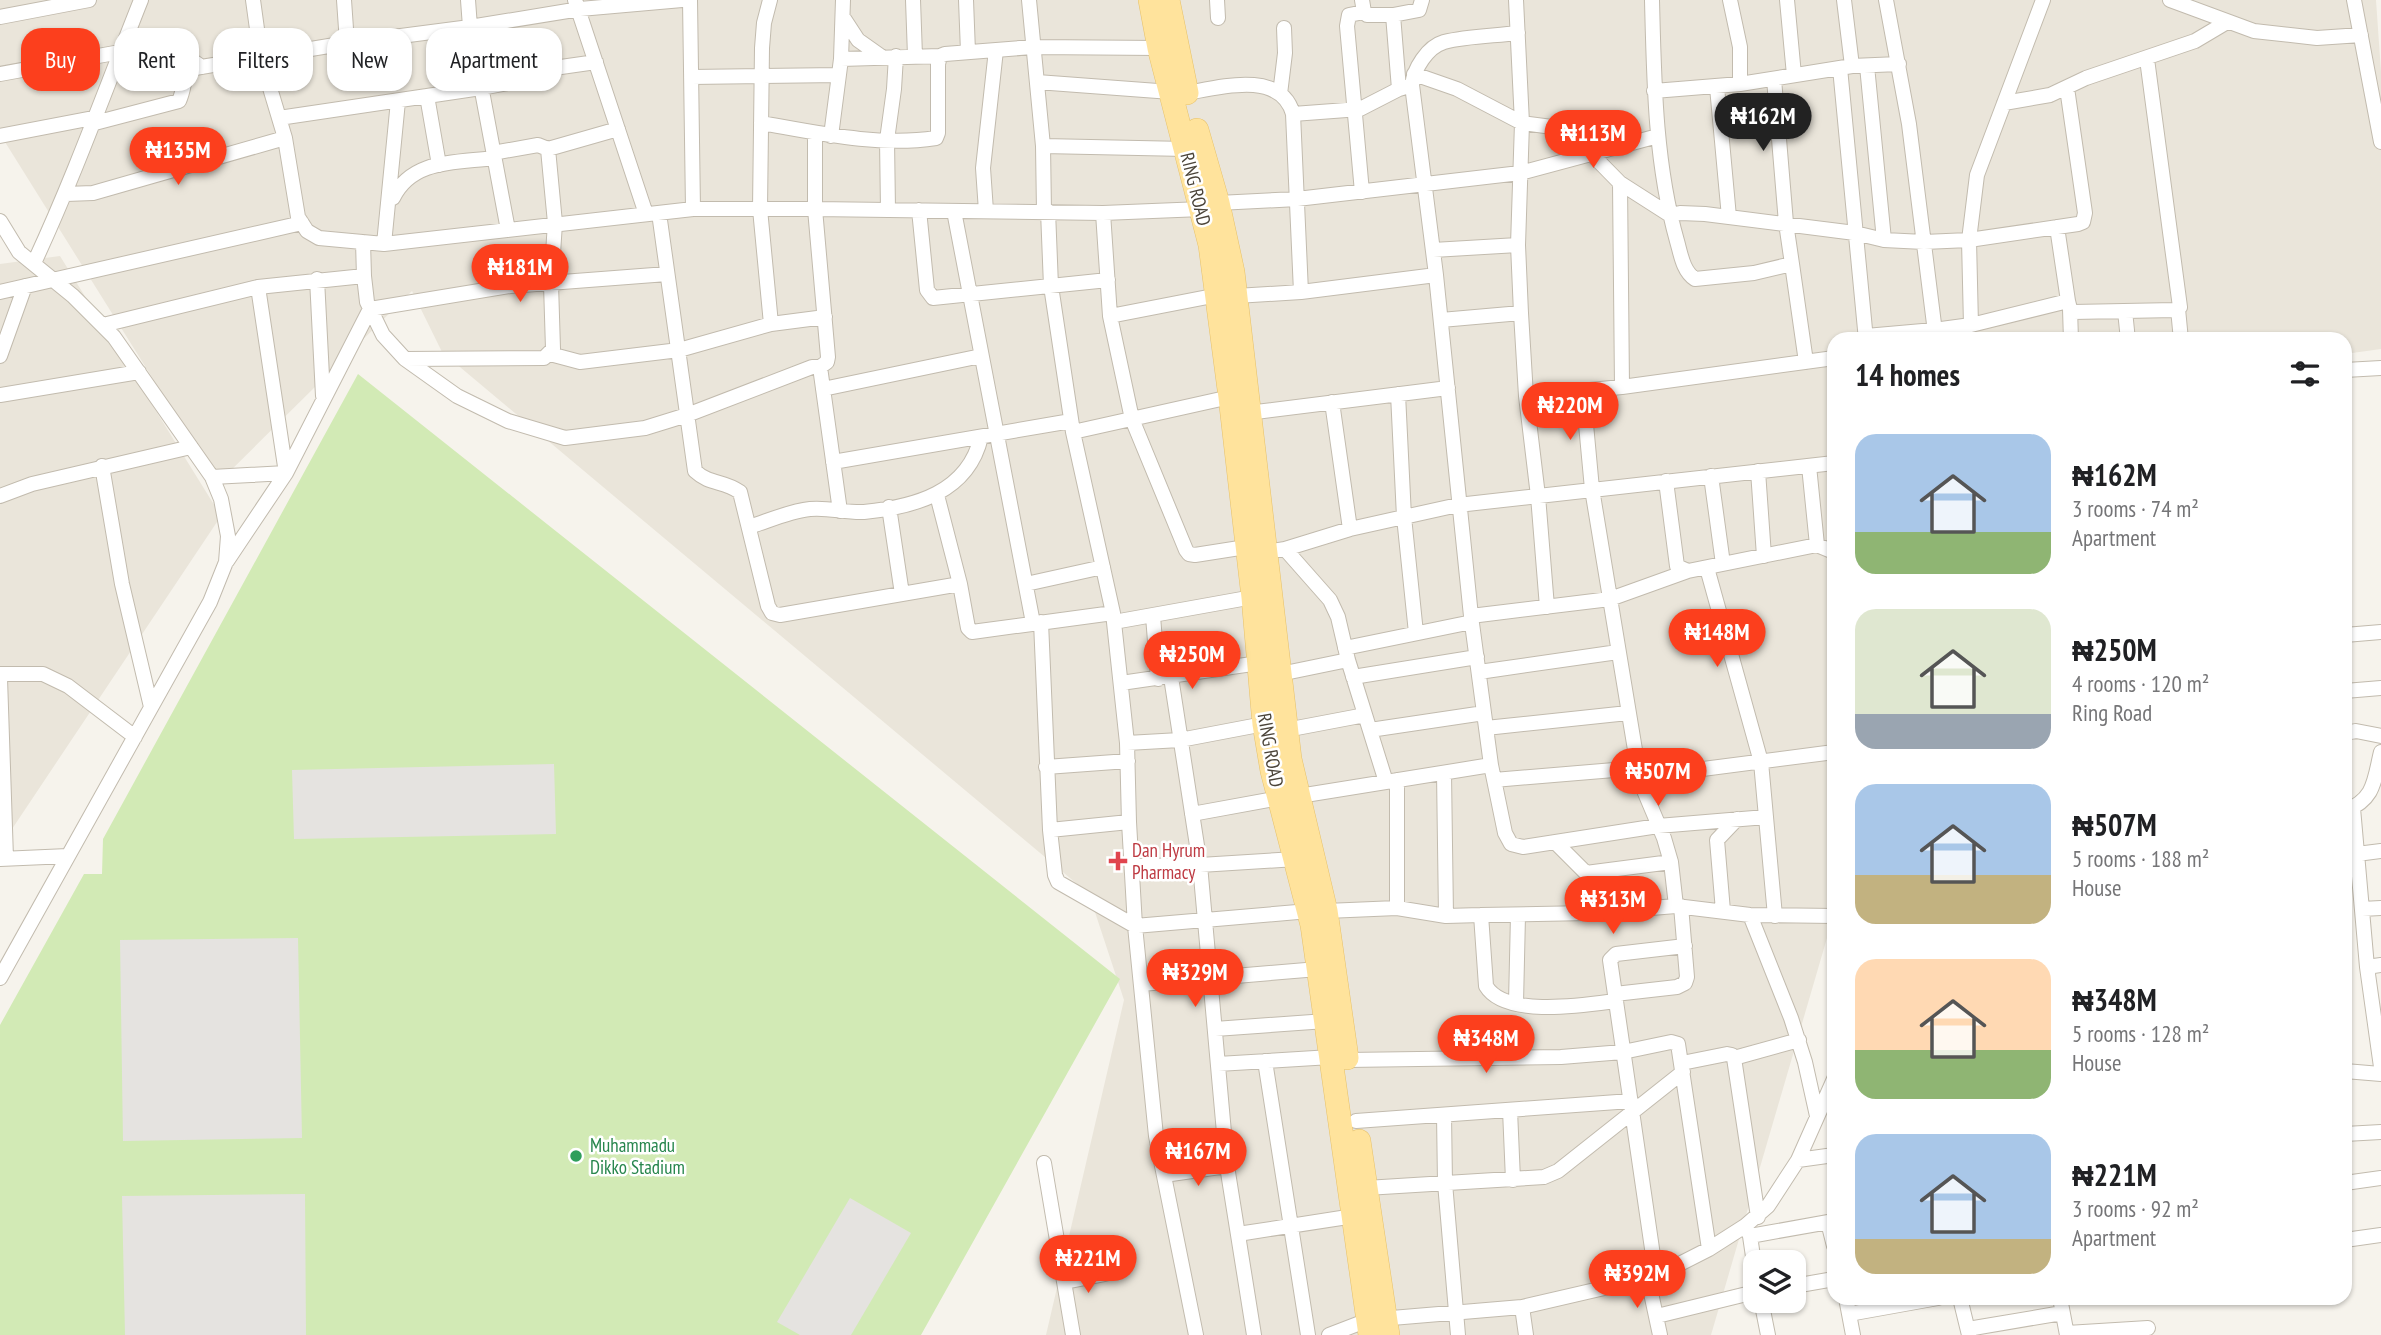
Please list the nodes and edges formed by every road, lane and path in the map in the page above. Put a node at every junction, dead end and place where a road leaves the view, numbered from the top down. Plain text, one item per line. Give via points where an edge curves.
1 (89, 0) edge
2 (141, 0) edge
3 (253, 0) edge
4 (344, 0) edge
5 (468, 0) edge
6 (682, 0) edge
7 (690, 0) edge
8 (771, 0) edge
9 (843, 0) edge
10 (914, 0) edge
11 (966, 0) edge
12 (1029, 0) edge
13 (1150, 0) edge
14 (1168, 0) edge
15 (1217, 0) edge
16 (1422, 0) edge
17 (1516, 0) edge
18 (1651, 0) edge
19 (1730, 0) edge
20 (1787, 0) edge
21 (1844, 0) edge
22 (1886, 0) edge
23 (2043, 0) edge
24 (2170, 0) edge
25 (2354, 0) edge
26 (50, 4) edge
27 (578, 5) edge
28 (1363, 6) edge
29 (843, 15) junction
30 (1393, 15) junction
31 (0, 17) edge
32 (1217, 18) dead end
33 (2227, 22) junction
34 (470, 27) junction
35 (130, 28) edge
36 (257, 28) edge
37 (346, 28) edge
38 (1284, 28) dead end
39 (1518, 33) junction
40 (412, 35) edge
41 (2361, 35) junction
42 (1034, 47) junction
43 (1159, 48) junction
44 (996, 50) junction
45 (968, 52) junction
46 (114, 53) edge
47 (915, 56) junction
48 (940, 56) junction
49 (889, 57) junction
50 (841, 59) junction
51 (2147, 59) junction
52 (596, 62) junction
53 (1899, 64) junction
54 (199, 65) edge
55 (213, 65) edge
56 (114, 67) edge
57 (202, 67) junction
58 (562, 67) edge
59 (1853, 67) junction
60 (0, 75) edge
61 (762, 75) junction
62 (839, 75) junction
63 (1794, 75) junction
64 (691, 77) junction
65 (1774, 79) junction
66 (1037, 82) junction
67 (1408, 83) junction
68 (1740, 84) junction
69 (1717, 87) junction
70 (2067, 88) junction
71 (271, 91) edge
72 (461, 91) edge
73 (482, 91) edge
74 (1654, 91) junction
75 (1179, 93) junction
76 (1280, 94) junction
77 (427, 96) junction
78 (398, 100) junction
79 (2004, 103) junction
80 (1355, 110) junction
81 (1293, 114) junction
82 (279, 118) junction
83 (92, 121) junction
84 (761, 123) junction
85 (1522, 123) junction
86 (618, 128) junction
87 (816, 133) junction
88 (0, 136) edge
89 (831, 136) junction
90 (1658, 136) junction
91 (285, 138) junction
92 (887, 140) junction
93 (2381, 142) edge
94 (1043, 146) junction
95 (548, 149) junction
96 (1186, 149) junction
97 (1591, 153) junction
98 (494, 156) junction
99 (439, 165) junction
100 (1520, 173) junction
101 (1620, 183) junction
102 (1424, 186) junction
103 (1362, 192) junction
104 (66, 194) junction
105 (1297, 199) junction
106 (389, 206) junction
107 (1210, 206) junction
108 (693, 209) junction
109 (760, 209) junction
110 (815, 209) junction
111 (888, 210) junction
112 (919, 210) junction
113 (954, 211) junction
114 (986, 211) junction
115 (1046, 212) junction
116 (652, 213) junction
117 (1103, 213) junction
118 (1670, 215) junction
119 (1729, 217) junction
120 (0, 221) edge
121 (302, 223) junction
122 (555, 223) junction
123 (1786, 223) junction
124 (2057, 227) junction
125 (508, 230) junction
126 (1855, 233) junction
127 (1884, 240) junction
128 (1969, 240) junction
129 (363, 242) junction
130 (1924, 242) junction
131 (384, 244) junction
132 (1518, 245) junction
133 (1433, 250) junction
134 (34, 263) junction
135 (1792, 264) junction
136 (667, 274) junction
137 (1436, 275) junction
138 (364, 276) junction
139 (317, 279) junction
140 (53, 280) junction
141 (1108, 280) junction
142 (551, 284) junction
143 (25, 286) junction
144 (1051, 286) junction
145 (258, 287) junction
146 (0, 292) edge
147 (1301, 292) junction
148 (970, 293) junction
149 (1227, 295) junction
150 (2069, 305) junction
151 (370, 309) junction
152 (2178, 309) junction
153 (2125, 311) junction
154 (1521, 313) junction
155 (1110, 316) junction
156 (825, 317) junction
157 (1441, 320) junction
158 (103, 324) junction
159 (771, 324) junction
160 (1971, 324) junction
161 (1865, 332) edge
162 (1935, 332) edge
163 (1945, 332) edge
164 (2071, 332) edge
165 (2127, 332) edge
166 (2180, 332) edge
167 (679, 350) junction
168 (550, 354) junction
169 (0, 356) edge
170 (981, 356) junction
171 (405, 359) junction
172 (1827, 359) edge
173 (1806, 362) junction
174 (820, 367) junction
175 (2381, 368) edge
176 (2352, 370) edge
177 (139, 372) junction
178 (1622, 387) junction
179 (1448, 388) junction
180 (823, 389) junction
181 (1583, 392) junction
182 (1398, 394) junction
183 (0, 395) edge
184 (1526, 396) junction
185 (1230, 397) junction
186 (323, 399) junction
187 (1332, 402) junction
188 (1248, 413) junction
189 (687, 415) junction
190 (1132, 419) junction
191 (1072, 427) junction
192 (989, 436) junction
193 (191, 447) junction
194 (833, 462) junction
195 (1827, 464) edge
196 (102, 466) junction
197 (1809, 466) junction
198 (1758, 471) junction
199 (286, 473) junction
200 (1711, 476) junction
201 (212, 477) junction
202 (1666, 481) junction
203 (1592, 489) junction
204 (937, 495) junction
205 (0, 496) edge
206 (1538, 496) junction
207 (1458, 505) junction
208 (889, 507) junction
209 (840, 511) junction
210 (1404, 517) junction
211 (749, 527) junction
212 (1350, 529) junction
213 (1817, 545) junction
214 (1266, 549) junction
215 (1827, 549) edge
216 (1764, 556) junction
217 (226, 562) junction
218 (1723, 564) junction
219 (1103, 567) junction
220 (1707, 568) junction
221 (1688, 571) junction
222 (960, 584) junction
223 (1026, 584) junction
224 (902, 594) junction
225 (1253, 597) junction
226 (1610, 599) junction
227 (1547, 607) junction
228 (1153, 616) junction
229 (1113, 617) junction
230 (1472, 619) junction
231 (1037, 623) junction
232 (2381, 632) edge
233 (1416, 633) junction
234 (2352, 634) edge
235 (1618, 652) junction
236 (1346, 654) junction
237 (1477, 657) junction
238 (1259, 663) junction
239 (1479, 672) junction
240 (1280, 674) junction
241 (0, 676) edge
242 (1353, 677) junction
243 (1164, 678) junction
244 (1121, 683) junction
245 (2381, 688) edge
246 (2352, 690) edge
247 (152, 706) junction
248 (1628, 713) junction
249 (1365, 715) junction
250 (1485, 720) junction
251 (1275, 727) junction
252 (1370, 730) junction
253 (2352, 732) edge
254 (2381, 736) edge
255 (135, 737) junction
256 (1180, 740) junction
257 (1127, 743) junction
258 (2381, 752) edge
259 (1827, 753) edge
260 (1128, 761) junction
261 (1761, 762) junction
262 (1046, 767) junction
263 (1493, 772) junction
264 (1444, 773) junction
265 (1639, 773) junction
266 (1391, 781) junction
267 (1289, 797) junction
268 (2374, 798) edge
269 (2352, 809) edge
270 (1192, 814) junction
271 (1766, 817) junction
272 (1737, 819) junction
273 (1129, 822) junction
274 (1689, 823) junction
275 (1658, 826) junction
276 (2352, 826) edge
277 (1050, 830) junction
278 (1717, 841) junction
279 (1555, 842) junction
280 (2381, 851) edge
281 (2357, 854) junction
282 (68, 856) junction
283 (3, 858) edge
284 (1296, 859) junction
285 (1671, 862) junction
286 (1200, 865) junction
287 (1132, 866) junction
288 (1679, 906) junction
289 (1397, 908) junction
290 (2381, 908) edge
291 (2362, 909) junction
292 (1317, 911) junction
293 (1723, 911) junction
294 (1480, 915) junction
295 (1518, 915) junction
296 (1750, 915) junction
297 (1446, 916) junction
298 (1775, 916) junction
299 (1827, 916) edge
300 (1205, 918) junction
301 (1135, 926) junction
302 (18, 946) junction
303 (1685, 946) junction
304 (0, 948) edge
305 (2374, 966) edge
306 (1318, 969) junction
307 (0, 978) edge
308 (1210, 978) junction
309 (1141, 984) junction
310 (1615, 997) junction
311 (1516, 1003) junction
312 (1326, 1021) junction
313 (1215, 1029) junction
314 (1798, 1040) junction
315 (1623, 1052) junction
316 (1339, 1058) junction
317 (1734, 1058) junction
318 (1265, 1061) junction
319 (1218, 1064) junction
320 (2381, 1067) edge
321 (1682, 1068) junction
322 (2352, 1072) edge
323 (2381, 1074) edge
324 (1827, 1094) edge
325 (1631, 1107) junction
326 (1510, 1110) junction
327 (1444, 1115) junction
328 (1817, 1116) junction
329 (1356, 1121) junction
330 (2381, 1132) edge
331 (2352, 1134) edge
332 (1827, 1155) edge
333 (1798, 1160) junction
334 (1044, 1163) dead end
335 (1227, 1167) junction
336 (1164, 1175) junction
337 (2381, 1178) edge
338 (1513, 1180) junction
339 (2352, 1182) edge
340 (1445, 1183) junction
341 (1366, 1188) junction
342 (1354, 1216) junction
343 (1758, 1217) junction
344 (1827, 1221) edge
345 (1291, 1226) junction
346 (1747, 1231) junction
347 (1238, 1234) junction
348 (2381, 1234) edge
349 (2352, 1239) edge
350 (1709, 1249) junction
351 (1751, 1250) edge
352 (1105, 1274) dead end
353 (1652, 1278) junction
354 (1827, 1280) edge
355 (1065, 1282) junction
356 (1806, 1284) edge
357 (1743, 1295) edge
358 (1847, 1305) edge
359 (1899, 1305) edge
360 (1962, 1305) edge
361 (2061, 1306) edge
362 (1522, 1307) junction
363 (1455, 1312) junction
364 (1764, 1313) edge
365 (1849, 1314) junction
366 (1657, 1316) junction
367 (1378, 1327) edge
368 (2148, 1328) dead end
369 (1968, 1332) edge
370 (2067, 1334) edge
371 (1073, 1335) edge
372 (1196, 1335) edge
373 (1254, 1335) edge
374 (1308, 1335) edge
375 (1330, 1335) edge
376 (1458, 1335) edge
377 (1526, 1335) edge
378 (1660, 1335) edge
379 (1768, 1335) edge
380 (1853, 1335) edge

1 - 26 street
2 - 35 street
3 - 36 street
4 - 37 street
5 - 34 street
6 - 27 street
7 - 64 street
8 - 61 street via 764,23
9 - 29 street
10 - 47 street
11 - 45 street
12 - 42 street
13 - 43 main road, RING ROAD
14 - 75 main road, RING ROAD
15 - 32 street
16 - 30 street via 1419,10
17 - 39 street
18 - 74 street
19 - 68 street via 1740,47
20 - 63 street
21 - 59 street
22 - 53 street
23 - 79 street
24 - 33 street
25 - 41 street
26 - 31 street
27 - 34 street
27 - 52 street
28 - 30 street via 1367,15
28 - 80 street via 1349,15 1347,26
29 - 49 street via 858,40
29 - 50 street
30 - 67 street
33 - 41 street via 2282,36
33 - 51 street via 2195,41
34 - 40 street
38 - 76 street
39 - 67 street via 1442,43 1421,62
39 - 85 street
41 - 93 street
42 - 43 street
42 - 44 street
42 - 66 street
43 - 75 main road, RING ROAD
44 - 45 street
44 - 114 street via 983,169
45 - 48 street
46 - 60 street
47 - 48 street
47 - 49 street
48 - 92 street via 936,138
49 - 50 street
49 - 92 street via 894,89
50 - 62 street
51 - 70 street
51 - 152 street
52 - 58 street
52 - 86 street
53 - 59 street
53 - 130 street
54 - 57 street
55 - 57 street
56 - 83 street
57 - 83 street via 189,69 178,100
59 - 63 street
59 - 126 street
59 - 127 street via 1873,116
61 - 62 street
61 - 64 street
61 - 84 street
62 - 89 street
63 - 65 street
64 - 108 street
65 - 68 street
65 - 123 street
66 - 75 street
66 - 94 street
67 - 80 street
67 - 85 street via 1457,89
67 - 102 street
68 - 69 street
69 - 74 street
69 - 119 street
70 - 79 street via 2032,100
70 - 124 street via 2085,213 2083,222
71 - 82 street
72 - 77 street
73 - 98 street
74 - 90 street
75 - 76 street via 1261,86
75 - 96 main road, RING ROAD
75 - 107 main road, RING ROAD
76 - 81 street via 1290,102
77 - 78 street
77 - 99 street
78 - 82 street
78 - 106 street
79 - 128 street via 1977,175
80 - 81 street
80 - 103 street
81 - 105 street
82 - 91 street
83 - 88 street
83 - 104 street
84 - 87 street
84 - 109 street
85 - 97 street via 1567,129
85 - 100 street
86 - 95 street
86 - 116 street
87 - 89 street
87 - 110 street
89 - 92 street
90 - 97 street
90 - 118 street
91 - 104 street via 93,193
91 - 121 street
92 - 111 street
94 - 96 street
94 - 115 street
95 - 98 street via 538,145
95 - 122 street
96 - 107 main road, RING ROAD
97 - 100 street
97 - 101 street
98 - 99 street
98 - 125 street
99 - 106 street via 415,172 399,185
100 - 102 street
100 - 132 street
101 - 118 street
101 - 178 street
102 - 103 street
102 - 133 street
103 - 105 street
104 - 134 street
105 - 107 street
105 - 147 street
106 - 131 street
107 - 117 street
107 - 149 main road, RING ROAD
108 - 109 street
108 - 116 street
109 - 110 street
109 - 159 street
110 - 111 street
110 - 156 street
111 - 112 street
112 - 113 street
112 - 148 street via 928,290 933,298
113 - 114 street
113 - 148 street
114 - 115 street
115 - 117 street
115 - 144 street
116 - 122 street
116 - 136 street
117 - 141 street
118 - 119 street
118 - 135 street via 1685,267 1695,279
119 - 123 street
120 - 134 street via 19,252
121 - 129 street via 319,238
121 - 140 street
122 - 125 street
122 - 142 street
123 - 126 street
123 - 135 street
124 - 128 street
124 - 150 street
125 - 131 street
126 - 127 street
126 - 161 street
127 - 130 street
128 - 130 street
128 - 160 street
129 - 131 street
129 - 138 street
130 - 162 street
132 - 133 street
132 - 154 street
133 - 137 street
134 - 140 street
135 - 173 street
136 - 142 street
136 - 167 street
137 - 147 street
137 - 157 street
138 - 139 street
138 - 151 street
139 - 145 street
139 - 186 street
140 - 143 street
140 - 158 street
141 - 144 street
141 - 155 street
142 - 151 street via 510,286
142 - 168 street
143 - 146 street
143 - 169 street
144 - 148 street
144 - 191 street
145 - 158 street
145 - 199 street
147 - 149 street
148 - 170 street
149 - 155 street
149 - 185 main road, RING ROAD
149 - 188 main road, RING ROAD
150 - 153 street via 2078,312
150 - 160 street
150 - 164 street
151 - 171 street via 383,335
151 - 186 street
152 - 153 street
152 - 166 street
153 - 165 street
154 - 157 street
154 - 184 street
155 - 190 street
156 - 159 street
156 - 174 street via 828,359
157 - 179 street
158 - 177 street
159 - 167 street
160 - 163 street
167 - 168 street via 580,362
167 - 189 street
168 - 171 street via 544,358
170 - 180 street
170 - 192 street
171 - 189 street via 457,396 508,421 565,438 645,428
172 - 173 street
173 - 178 street
174 - 180 street
174 - 189 street via 812,366
175 - 176 street
177 - 183 street
177 - 193 street
178 - 181 street
179 - 182 street
179 - 207 street
180 - 194 street
181 - 184 street
181 - 203 street
182 - 187 street
182 - 210 street
184 - 206 street
185 - 190 street
185 - 214 main road, RING ROAD
186 - 199 street
187 - 188 street
187 - 212 street
188 - 214 main road, RING ROAD
189 - 211 street via 695,471 740,492
190 - 191 street
190 - 214 street via 1189,554
191 - 192 street
191 - 219 street
192 - 194 street
192 - 204 street via 968,468
192 - 223 street
193 - 196 street
193 - 201 street
194 - 209 street
195 - 197 street
196 - 205 street
196 - 247 street via 122,584
197 - 198 street
197 - 213 street
198 - 200 street
198 - 216 street
199 - 201 street
199 - 217 street
200 - 202 street
200 - 218 street
201 - 217 street via 228,536
202 - 203 street
202 - 221 street via 1677,566
203 - 206 street
203 - 226 street
204 - 208 street
204 - 222 street
206 - 207 street
206 - 227 street
207 - 210 street
207 - 230 street
208 - 209 street
208 - 224 street
209 - 211 street via 807,510
210 - 212 street
210 - 233 street
211 - 224 street via 772,613
212 - 214 street
213 - 215 street
213 - 216 street
214 - 225 main road, RING ROAD
214 - 236 street via 1330,600
214 - 240 main road, RING ROAD
216 - 218 street
217 - 247 street via 210,602
218 - 220 street
219 - 223 street
219 - 229 street
220 - 221 street
220 - 261 street
221 - 226 street
222 - 224 street
222 - 231 street via 972,632
223 - 231 street
225 - 228 street
225 - 238 main road, RING ROAD
226 - 227 street
226 - 235 street
227 - 230 street
228 - 229 street
228 - 243 street
229 - 231 street
229 - 244 street
230 - 233 street
230 - 237 street
231 - 262 street
232 - 234 street
233 - 236 street
235 - 239 street
235 - 248 street
236 - 240 street
236 - 242 street
237 - 239 street
237 - 242 street
238 - 243 street
238 - 251 main road, RING ROAD
239 - 250 street
240 - 251 main road, RING ROAD
241 - 255 street via 43,674 68,686
241 - 283 street
242 - 249 street
243 - 244 street
243 - 256 street
244 - 257 street
245 - 246 street
247 - 255 street
248 - 250 street
248 - 265 street
249 - 251 street
249 - 252 street
250 - 252 street
250 - 263 street
251 - 256 street
251 - 267 main road, RING ROAD via 1272,771
252 - 266 street
253 - 254 street
255 - 282 street
256 - 257 street
256 - 270 street
257 - 260 street
258 - 268 street
259 - 261 street
260 - 262 street
260 - 273 street
261 - 265 street
261 - 271 street
262 - 277 street
263 - 264 street
263 - 265 street
263 - 279 street via 1511,844 1523,847
264 - 266 street
264 - 297 street
265 - 275 street
266 - 267 street
266 - 289 street
267 - 270 street
267 - 284 main road, RING ROAD
267 - 292 main road, RING ROAD
268 - 269 street
270 - 286 street
271 - 272 street
271 - 298 street
272 - 274 street
272 - 278 street
273 - 277 street
273 - 287 street
274 - 275 street
274 - 278 street
275 - 279 street
275 - 285 street
276 - 281 street
277 - 301 street via 1058,883
278 - 293 street
279 - 285 street via 1586,873
280 - 281 street
281 - 291 street
282 - 283 street
282 - 302 street
284 - 286 street
284 - 292 main road, RING ROAD
285 - 288 street
286 - 287 street
286 - 300 street
287 - 301 street
288 - 293 street
288 - 295 street
288 - 303 street
289 - 292 street
289 - 297 street
290 - 291 street
291 - 305 street
292 - 300 street
292 - 306 main road, RING ROAD
292 - 316 main road, RING ROAD
293 - 296 street
294 - 295 street
294 - 297 street
294 - 311 street via 1486,985 1490,992
295 - 311 street
296 - 298 street
296 - 314 street
298 - 299 street
300 - 301 street
300 - 308 street
301 - 309 street
302 - 304 street
302 - 307 street
303 - 310 street via 1685,983
303 - 310 street via 1613,956
305 - 320 street
306 - 308 street
306 - 312 main road, RING ROAD
308 - 309 street
308 - 313 street
309 - 336 street
310 - 311 street via 1576,1006
310 - 315 street
312 - 313 street
312 - 316 main road, RING ROAD
313 - 319 street
314 - 317 street
314 - 328 street
315 - 316 street via 1560,1057
315 - 321 street via 1671,1042 1678,1044
315 - 325 street
316 - 318 street
316 - 329 main road, RING ROAD
316 - 342 main road, RING ROAD
317 - 321 street via 1727,1054
317 - 343 street
318 - 319 street
318 - 345 street
319 - 335 street
321 - 325 street
321 - 350 street
322 - 323 street
324 - 328 street
325 - 326 street
325 - 338 street via 1558,1171
325 - 353 street
326 - 327 street
326 - 338 street
327 - 329 street
327 - 340 street
328 - 333 street
329 - 341 main road, RING ROAD
330 - 331 street
332 - 333 street
333 - 343 street
334 - 355 street
335 - 336 street
335 - 347 street
336 - 372 street
337 - 339 street
338 - 340 street
340 - 341 street
340 - 363 street
341 - 367 main road, RING ROAD
342 - 345 street
342 - 367 main road, RING ROAD
343 - 346 street
344 - 346 street
345 - 347 street
345 - 374 street
346 - 350 street
346 - 351 street
347 - 373 street
348 - 349 street
350 - 353 street
352 - 355 street
353 - 362 street
353 - 366 street
354 - 356 street
355 - 371 street
357 - 366 street
358 - 365 street
359 - 365 street
360 - 369 street
361 - 369 street
361 - 370 street
362 - 363 street
362 - 377 street
363 - 367 street
363 - 376 street
364 - 379 street
365 - 380 street
366 - 378 street
367 - 375 street
368 - 370 street

